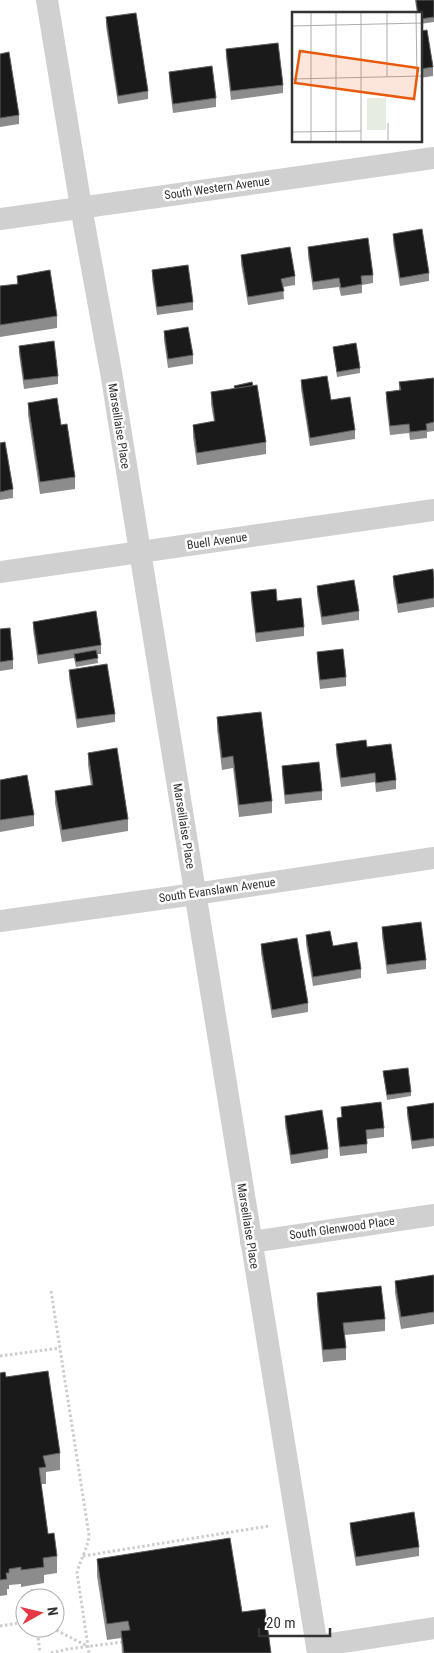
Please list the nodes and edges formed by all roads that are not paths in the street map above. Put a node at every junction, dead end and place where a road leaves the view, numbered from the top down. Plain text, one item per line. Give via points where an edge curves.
1 (47, 0) edge
2 (434, 158) edge
3 (81, 207) junction
4 (0, 219) edge
5 (434, 510) edge
6 (139, 552) junction
7 (0, 572) edge
8 (434, 858) edge
9 (195, 894) junction
10 (0, 921) edge
11 (434, 1215) edge
12 (251, 1242) junction
13 (434, 1628) edge
14 (317, 1649) edge

1 - 3 street, Marseillaise Place
2 - 3 street, South Western Avenue
3 - 4 street, South Western Avenue
3 - 6 street, Marseillaise Place
5 - 6 street, Buell Avenue
6 - 7 street, Buell Avenue
6 - 9 street, Marseillaise Place
8 - 9 street, South Evanslawn Avenue
9 - 10 street, South Evanslawn Avenue
9 - 12 street, Marseillaise Place
11 - 12 street, South Glenwood Place
12 - 14 street, Marseillaise Place
13 - 14 street

